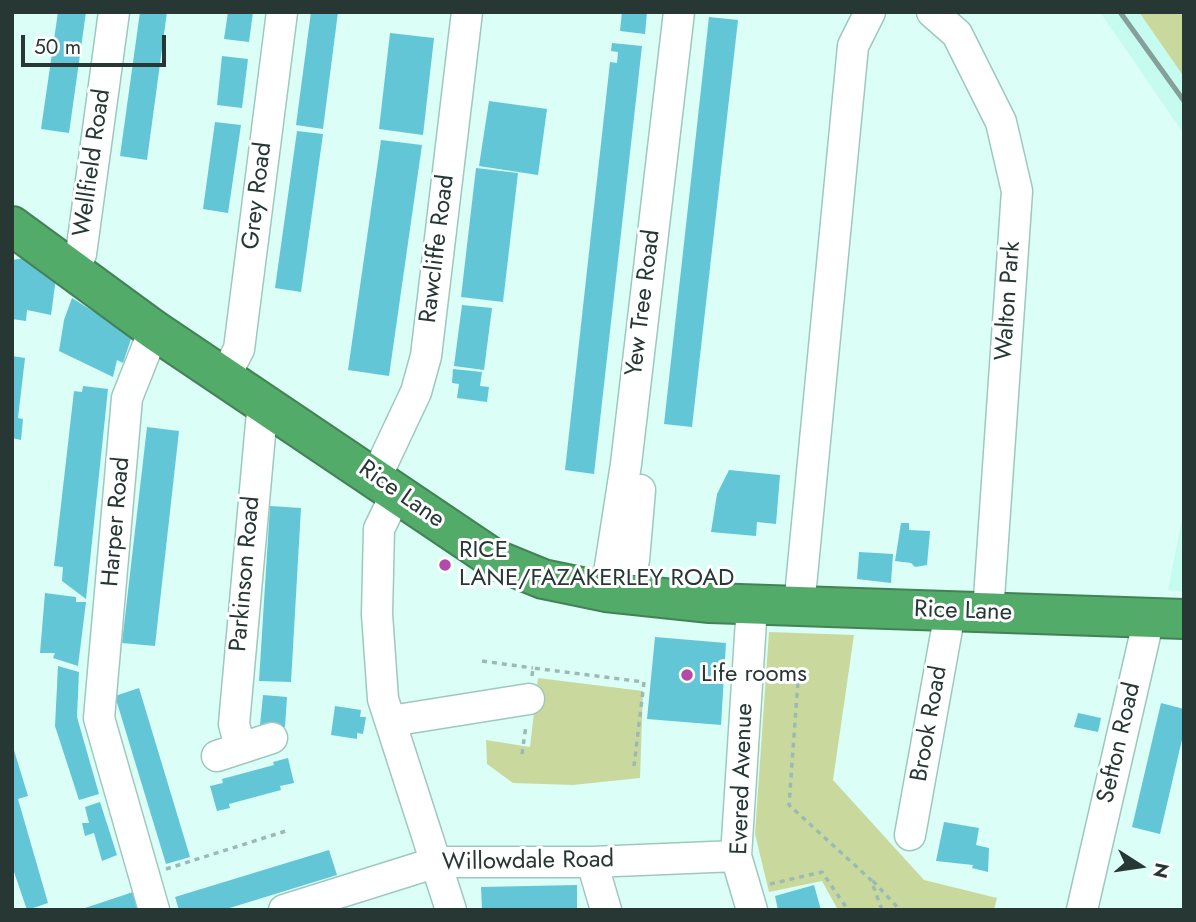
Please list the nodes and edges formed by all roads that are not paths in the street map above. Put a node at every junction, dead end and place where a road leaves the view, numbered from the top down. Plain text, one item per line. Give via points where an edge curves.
1 (114, 12) edge
2 (282, 12) edge
3 (467, 12) edge
4 (679, 12) edge
5 (870, 12) edge
6 (932, 12) edge
7 (12, 226) edge
8 (74, 272) junction
9 (154, 330) junction
10 (225, 376) junction
11 (263, 401) junction
12 (642, 466) dead end
13 (387, 485) junction
14 (634, 560) dead end
15 (606, 592) junction
16 (752, 605) junction
17 (799, 607) junction
18 (950, 612) junction
19 (988, 613) junction
20 (1166, 618) edge
21 (529, 699) road end
22 (391, 721) junction
23 (272, 738) dead end
24 (910, 835) dead end
25 (737, 856) junction
26 (437, 862) junction
27 (592, 862) junction
28 (749, 900) edge
29 (295, 908) edge
30 (154, 910) edge
31 (451, 910) edge
32 (606, 910) edge
33 (1082, 910) edge

1 - 8 street, Wellfield Road
2 - 10 street, Grey Road via 239,349
3 - 13 street, Rawcliffe Road via 426,356
4 - 15 street, Yew Tree Road
5 - 17 street via 853,46
6 - 19 street, Walton Park via 957,34 1001,122 1017,191
7 - 8 highway, Rice Lane
8 - 9 highway, Rice Lane
9 - 10 highway, Rice Lane
9 - 30 street, Harper Road via 127,398 99,718
10 - 11 highway, Rice Lane
11 - 13 highway, Rice Lane
11 - 23 street, Parkinson Road via 228,751
12 - 14 street
13 - 15 highway, Rice Lane via 494,559 570,587
13 - 22 street, Rawcliffe Road via 377,575 383,698
15 - 16 highway, Rice Lane
16 - 17 highway, Rice Lane
16 - 25 street, Evered Avenue
17 - 18 highway, Rice Lane
18 - 19 highway, Rice Lane
18 - 24 street, Brook Road
19 - 20 highway, Rice Lane
20 - 33 street, Sefton Road
21 - 22 street
22 - 26 street, Rawcliffe Road
25 - 27 street, Willowdale Road
25 - 28 street, Evered Avenue
26 - 27 street, Willowdale Road
26 - 29 street, Willowdale Road
26 - 31 street, Rawcliffe Road
27 - 32 street

